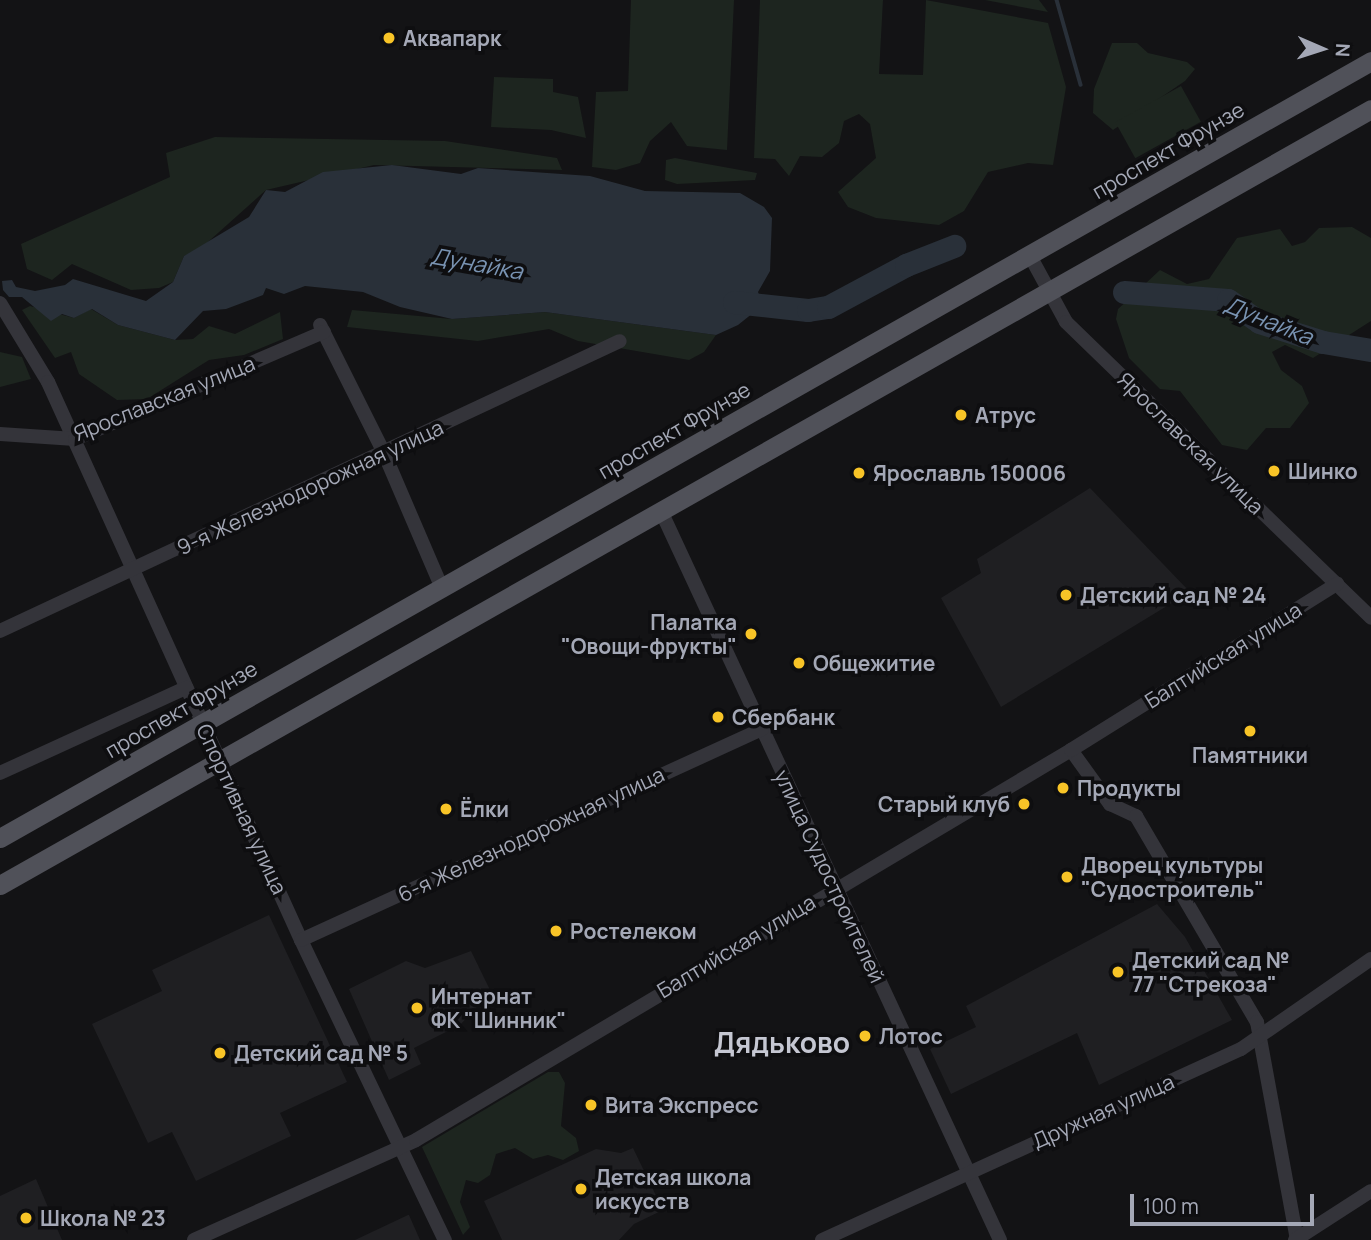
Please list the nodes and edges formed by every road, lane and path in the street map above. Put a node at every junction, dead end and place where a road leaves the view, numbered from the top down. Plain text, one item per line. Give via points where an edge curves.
1 (1371, 61) edge
2 (1371, 109) edge
3 (1029, 254) junction
4 (1047, 290) junction
5 (0, 304) edge
6 (620, 341) dead end
7 (0, 435) edge
8 (75, 439) junction
9 (384, 453) junction
10 (661, 511) junction
11 (132, 569) junction
12 (1337, 584) junction
13 (442, 588) junction
14 (1371, 618) edge
15 (0, 631) edge
16 (186, 688) junction
17 (202, 723) junction
18 (762, 729) junction
19 (1072, 750) junction
20 (219, 761) junction
21 (1, 771) edge
22 (0, 838) edge
23 (0, 885) edge
24 (835, 887) junction
25 (301, 940) junction
26 (1371, 959) edge
27 (1261, 1036) junction
28 (401, 1146) junction
29 (970, 1170) junction
30 (1371, 1191) edge
31 (1296, 1239) edge
32 (194, 1240) edge
33 (445, 1240) edge
34 (822, 1240) edge
35 (1000, 1240) edge

1 - 3 main road, проспект Фрунзе
2 - 4 main road
3 - 4 street, Ярославская улица
3 - 13 main road, проспект Фрунзе
4 - 10 main road
4 - 12 street, Ярославская улица via 1066,322
5 - 8 street, Спортивная улица via 48,382
6 - 9 street, 9-я Железнодорожная улица
7 - 8 street, Ярославская улица
8 - 9 street, Ярославская улица via 322,327
8 - 11 street, Спортивная улица
9 - 11 street, 9-я Железнодорожная улица
9 - 13 street
10 - 18 street, улица Судостроителей
10 - 20 main road
11 - 15 street, 9-я Железнодорожная улица
11 - 16 street, Спортивная улица
12 - 14 street, Ярославская улица
12 - 19 street, Балтийская улица
13 - 17 main road, проспект Фрунзе
16 - 17 street, Спортивная улица
16 - 21 street
17 - 20 street, Спортивная улица
17 - 22 main road, проспект Фрунзе
18 - 24 street, улица Судостроителей
18 - 25 street, 6-я Железнодорожная улица
19 - 24 street, Балтийская улица
19 - 27 street via 1110,804 1136,816
20 - 23 main road
20 - 25 street, Спортивная улица
24 - 28 street, Балтийская улица
24 - 29 street, улица Судостроителей
25 - 28 street, Спортивная улица
26 - 27 street, Дружная улица
27 - 29 street, Дружная улица
27 - 31 street
28 - 32 street, Балтийская улица
28 - 33 street, Спортивная улица
29 - 34 street, Дружная улица
29 - 35 street, улица Судостроителей
30 - 31 street

